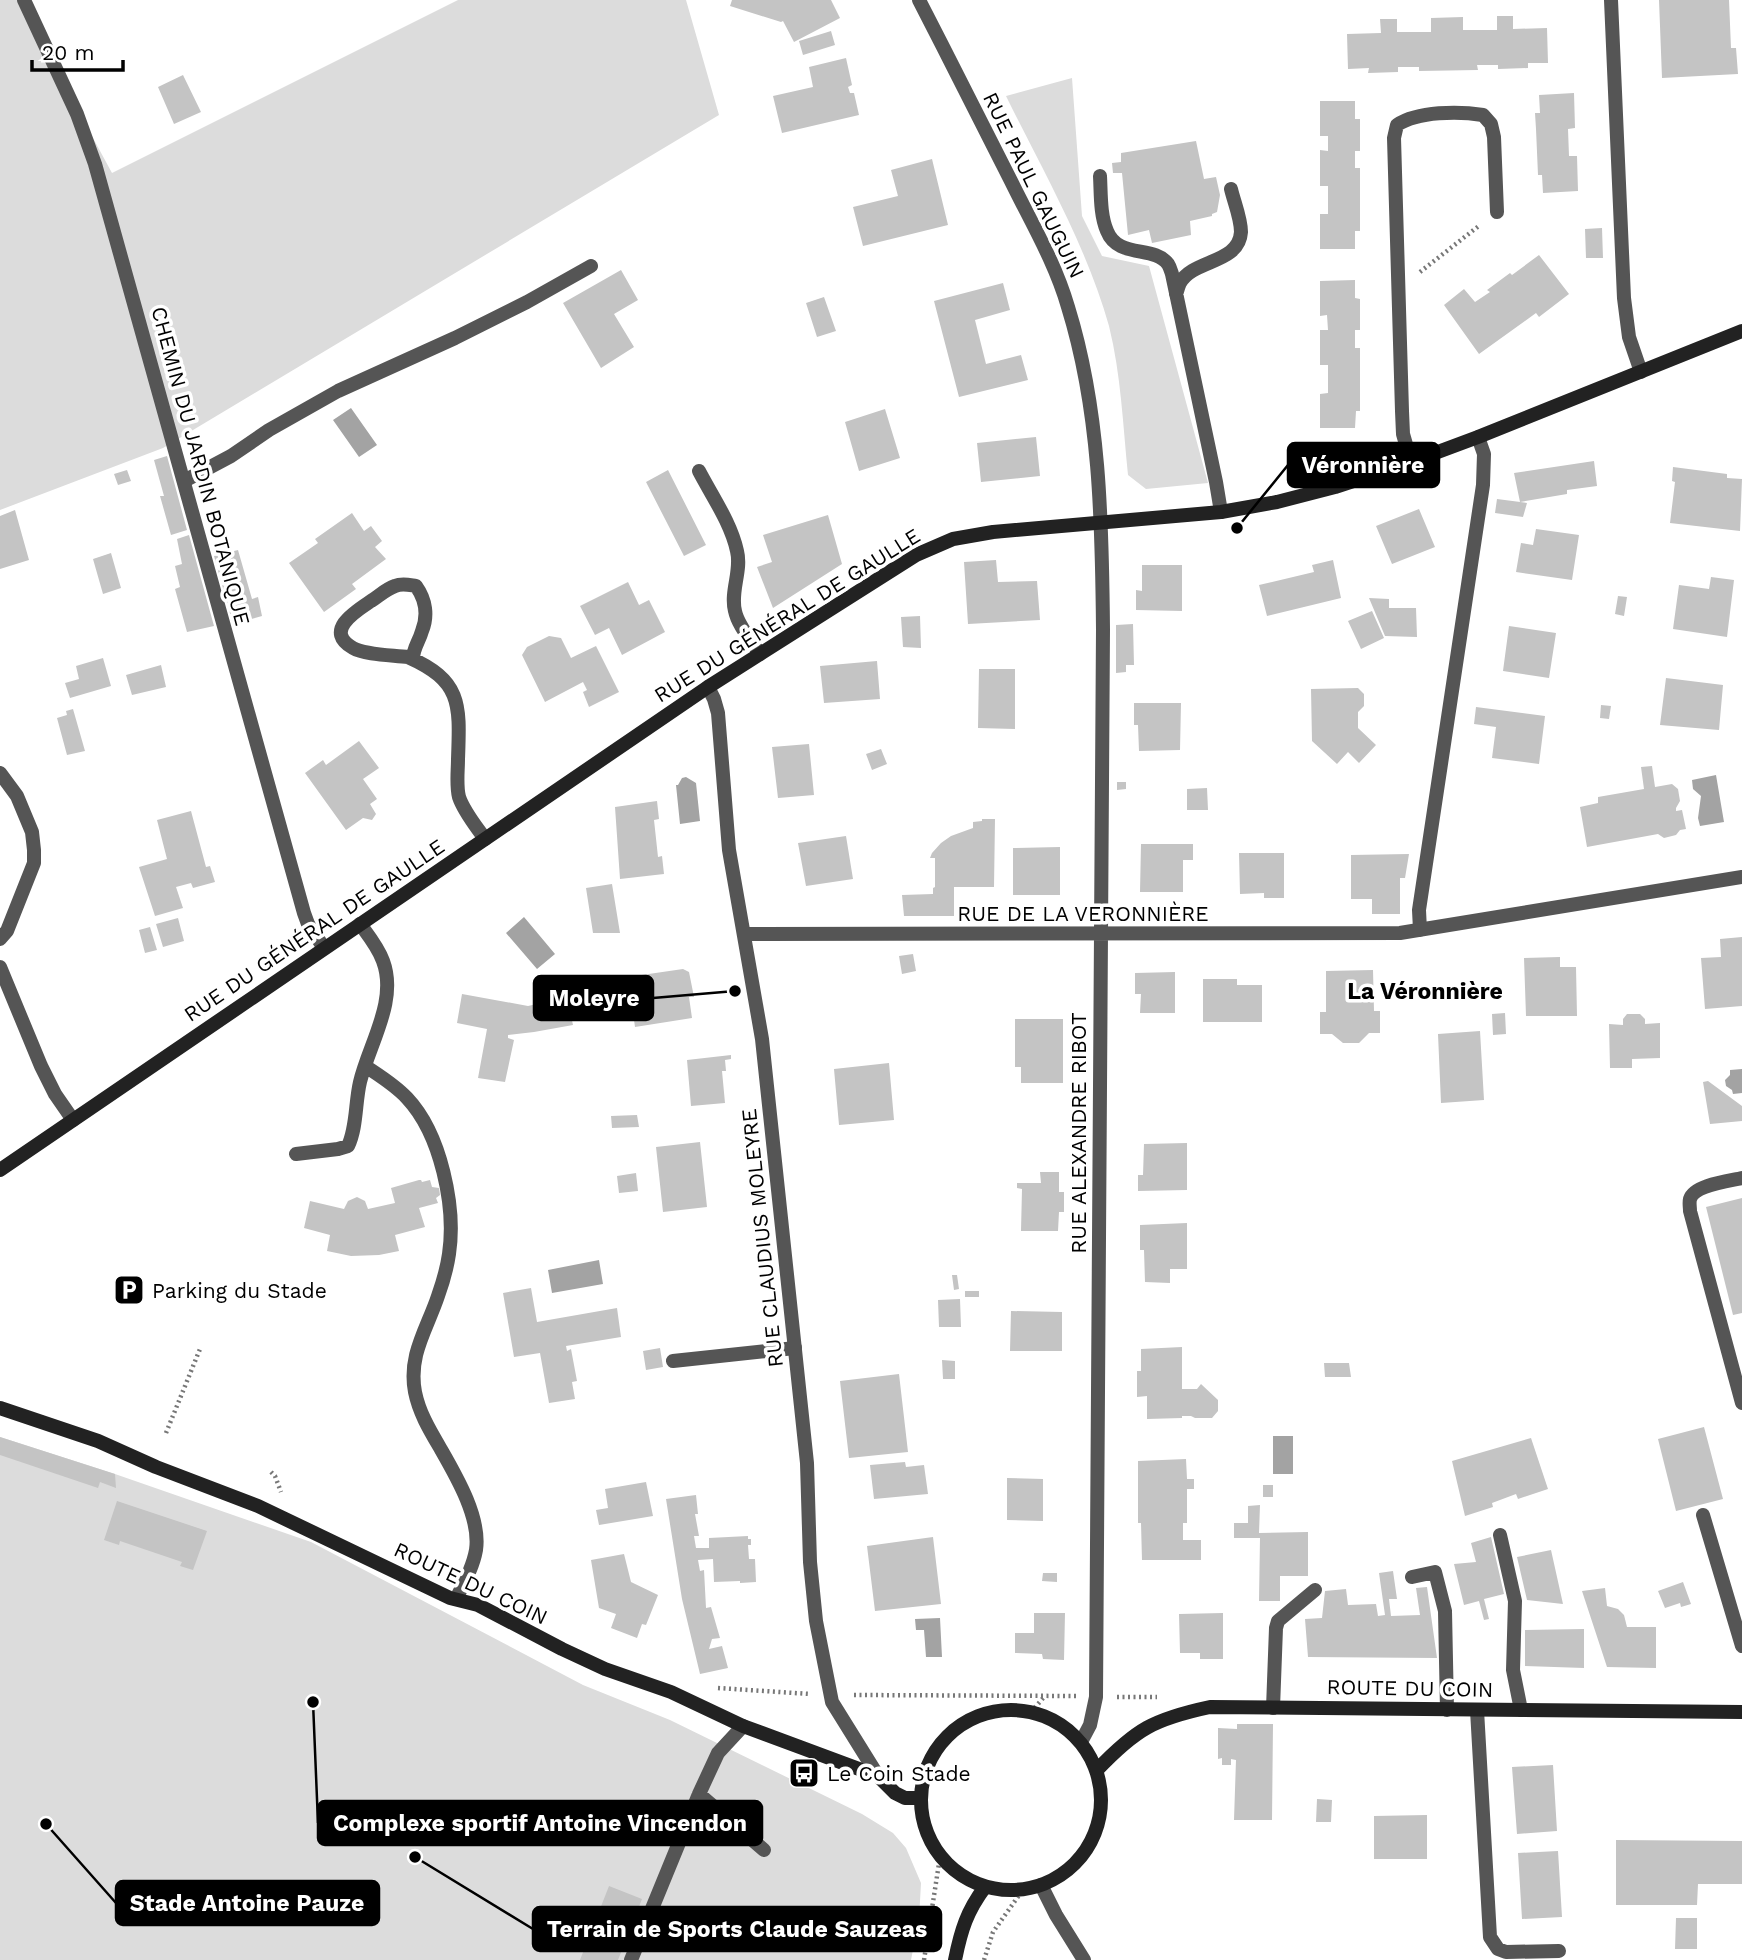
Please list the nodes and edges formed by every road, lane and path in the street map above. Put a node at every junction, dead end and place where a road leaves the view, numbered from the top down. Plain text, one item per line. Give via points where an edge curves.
1 (23, 0) edge
2 (919, 0) edge
3 (1611, 0) edge
4 (1100, 176) dead end
5 (1231, 189) dead end
6 (1497, 212) joint
7 (591, 266) dead end
8 (1398, 289) junction
9 (1176, 294) junction
10 (1742, 331) edge
11 (1641, 372) junction
12 (1478, 437) junction
13 (1411, 462) junction
14 (699, 471) dead end
15 (184, 481) junction
16 (1221, 512) junction
17 (1101, 522) junction
18 (760, 654) junction
19 (413, 659) junction
20 (708, 687) junction
21 (0, 773) edge
22 (485, 839) junction
23 (1742, 877) edge
24 (360, 924) junction
25 (1420, 930) junction
26 (745, 934) junction
27 (1100, 934) junction
28 (0, 939) edge
29 (324, 948) junction
30 (0, 967) edge
31 (365, 1066) junction
32 (73, 1120) junction
33 (296, 1154) dead end
34 (0, 1170) edge
35 (1742, 1178) edge
36 (795, 1348) junction
37 (200, 1349) dead end
38 (673, 1361) dead end
39 (1742, 1404) edge
40 (0, 1408) edge
41 (166, 1433) dead end
42 (1703, 1515) dead end
43 (1500, 1535) dead end
44 (1412, 1577) dead end
45 (1315, 1590) dead end
46 (456, 1599) junction
47 (1742, 1646) edge
48 (711, 1687) dead end
49 (818, 1694) dead end
50 (851, 1695) dead end
51 (1044, 1696) junction
52 (1096, 1697) junction
53 (1161, 1697) dead end
54 (1273, 1708) junction
55 (1447, 1710) junction
56 (1477, 1710) junction
57 (1521, 1710) junction
58 (1031, 1712) junction
59 (1742, 1712) edge
60 (743, 1726) junction
61 (1081, 1742) junction
62 (1097, 1770) junction
63 (878, 1776) junction
64 (699, 1794) junction
65 (920, 1798) junction
66 (764, 1850) dead end
67 (940, 1857) junction
68 (1041, 1885) junction
69 (985, 1887) junction
70 (1024, 1889) junction
71 (1559, 1951) dead end
72 (631, 1960) edge
73 (924, 1960) edge
74 (955, 1960) edge
75 (984, 1960) edge
76 (1084, 1960) edge

1 - 15 street, CHEMIN DU JARDIN BOTANIQUE via 77,114 94,164
2 - 17 street, RUE PAUL GAUGUIN via 1051,260 1068,306 1090,404
3 - 11 street via 1625,298 1629,337
4 - 9 street via 1107,233 1122,247 1167,262
5 - 9 street via 1241,233 1238,241 1233,250 1185,277
6 - 8 path
6 - 8 street via 1494,137 1483,115 1419,116 1397,125
7 - 15 street via 467,332 338,391
8 - 13 street via 1403,434
9 - 16 street
10 - 11 main road, RUE DU GÉNÉRAL DE GAULLE
11 - 12 main road, RUE DU GÉNÉRAL DE GAULLE
12 - 13 main road, RUE DU GÉNÉRAL DE GAULLE
12 - 25 street via 1485,454 1482,485 1419,910
13 - 16 main road, RUE DU GÉNÉRAL DE GAULLE via 1324,490
14 - 18 street via 736,544 735,611
15 - 29 street, CHEMIN DU JARDIN BOTANIQUE via 304,913
16 - 17 main road, RUE DU GÉNÉRAL DE GAULLE
17 - 18 main road, RUE DU GÉNÉRAL DE GAULLE via 953,539 916,555
17 - 27 street, RUE ALEXANDRE RIBOT
18 - 20 main road, RUE DU GÉNÉRAL DE GAULLE
19 - 19 street via 356,650 345,642 342,626 347,617 393,586 416,586 426,607
19 - 22 street via 445,679 455,694 459,797
20 - 22 main road, RUE DU GÉNÉRAL DE GAULLE
20 - 26 street, RUE CLAUDIUS MOLEYRE via 718,713 729,850
21 - 28 street via 17,796 32,832 34,863
22 - 24 main road, RUE DU GÉNÉRAL DE GAULLE
23 - 25 street, RUE DE LA VERONNIÈRE
24 - 29 main road, RUE DU GÉNÉRAL DE GAULLE
24 - 31 street via 383,960 387,990
25 - 27 street, RUE DE LA VERONNIÈRE
26 - 27 street, RUE DE LA VERONNIÈRE
26 - 36 street, RUE CLAUDIUS MOLEYRE via 762,1039
27 - 52 street, RUE ALEXANDRE RIBOT
29 - 32 main road, RUE DU GÉNÉRAL DE GAULLE
30 - 32 street via 41,1066
31 - 33 street via 348,1146
31 - 46 street via 390,1083 418,1112 445,1180 449,1255 416,1350 414,1373 420,1410 466,1499 477,1536 471,1568
32 - 34 main road, RUE DU GÉNÉRAL DE GAULLE
35 - 39 street via 1695,1191 1690,1211
36 - 38 street
36 - 63 street, RUE CLAUDIUS MOLEYRE via 807,1464 810,1562 830,1695
37 - 41 path
40 - 46 main road, ROUTE DU COIN via 98,1441 258,1506
42 - 47 street
43 - 57 street via 1514,1601 1513,1670
44 - 55 street via 1435,1572 1445,1611
45 - 54 street via 1278,1621
46 - 60 main road, ROUTE DU COIN via 478,1605 605,1669 671,1692
48 - 49 path
50 - 51 path
51 - 52 path
51 - 58 path
52 - 53 path
52 - 61 street, RUE ALEXANDRE RIBOT
54 - 55 main road, ROUTE DU COIN
54 - 62 main road, ROUTE DU COIN via 1210,1707 1178,1714 1149,1725
55 - 56 main road, ROUTE DU COIN
56 - 57 main road, ROUTE DU COIN
56 - 71 street via 1490,1937 1506,1952
57 - 59 main road, ROUTE DU COIN
58 - 61 main road via 1060,1724
58 - 65 main road via 1000,1710 975,1717 949,1734 930,1759
60 - 63 main road, ROUTE DU COIN
60 - 64 street via 718,1753
61 - 62 main road
62 - 68 main road via 1101,1810 1092,1840 1065,1872
63 - 65 main road, ROUTE DU COIN via 895,1793
64 - 66 street
64 - 72 street
65 - 67 main road via 925,1829
67 - 69 main road via 957,1873
67 - 73 path
68 - 70 main road
68 - 76 street
69 - 70 main road
69 - 74 main road via 966,1916
70 - 75 path via 993,1932

